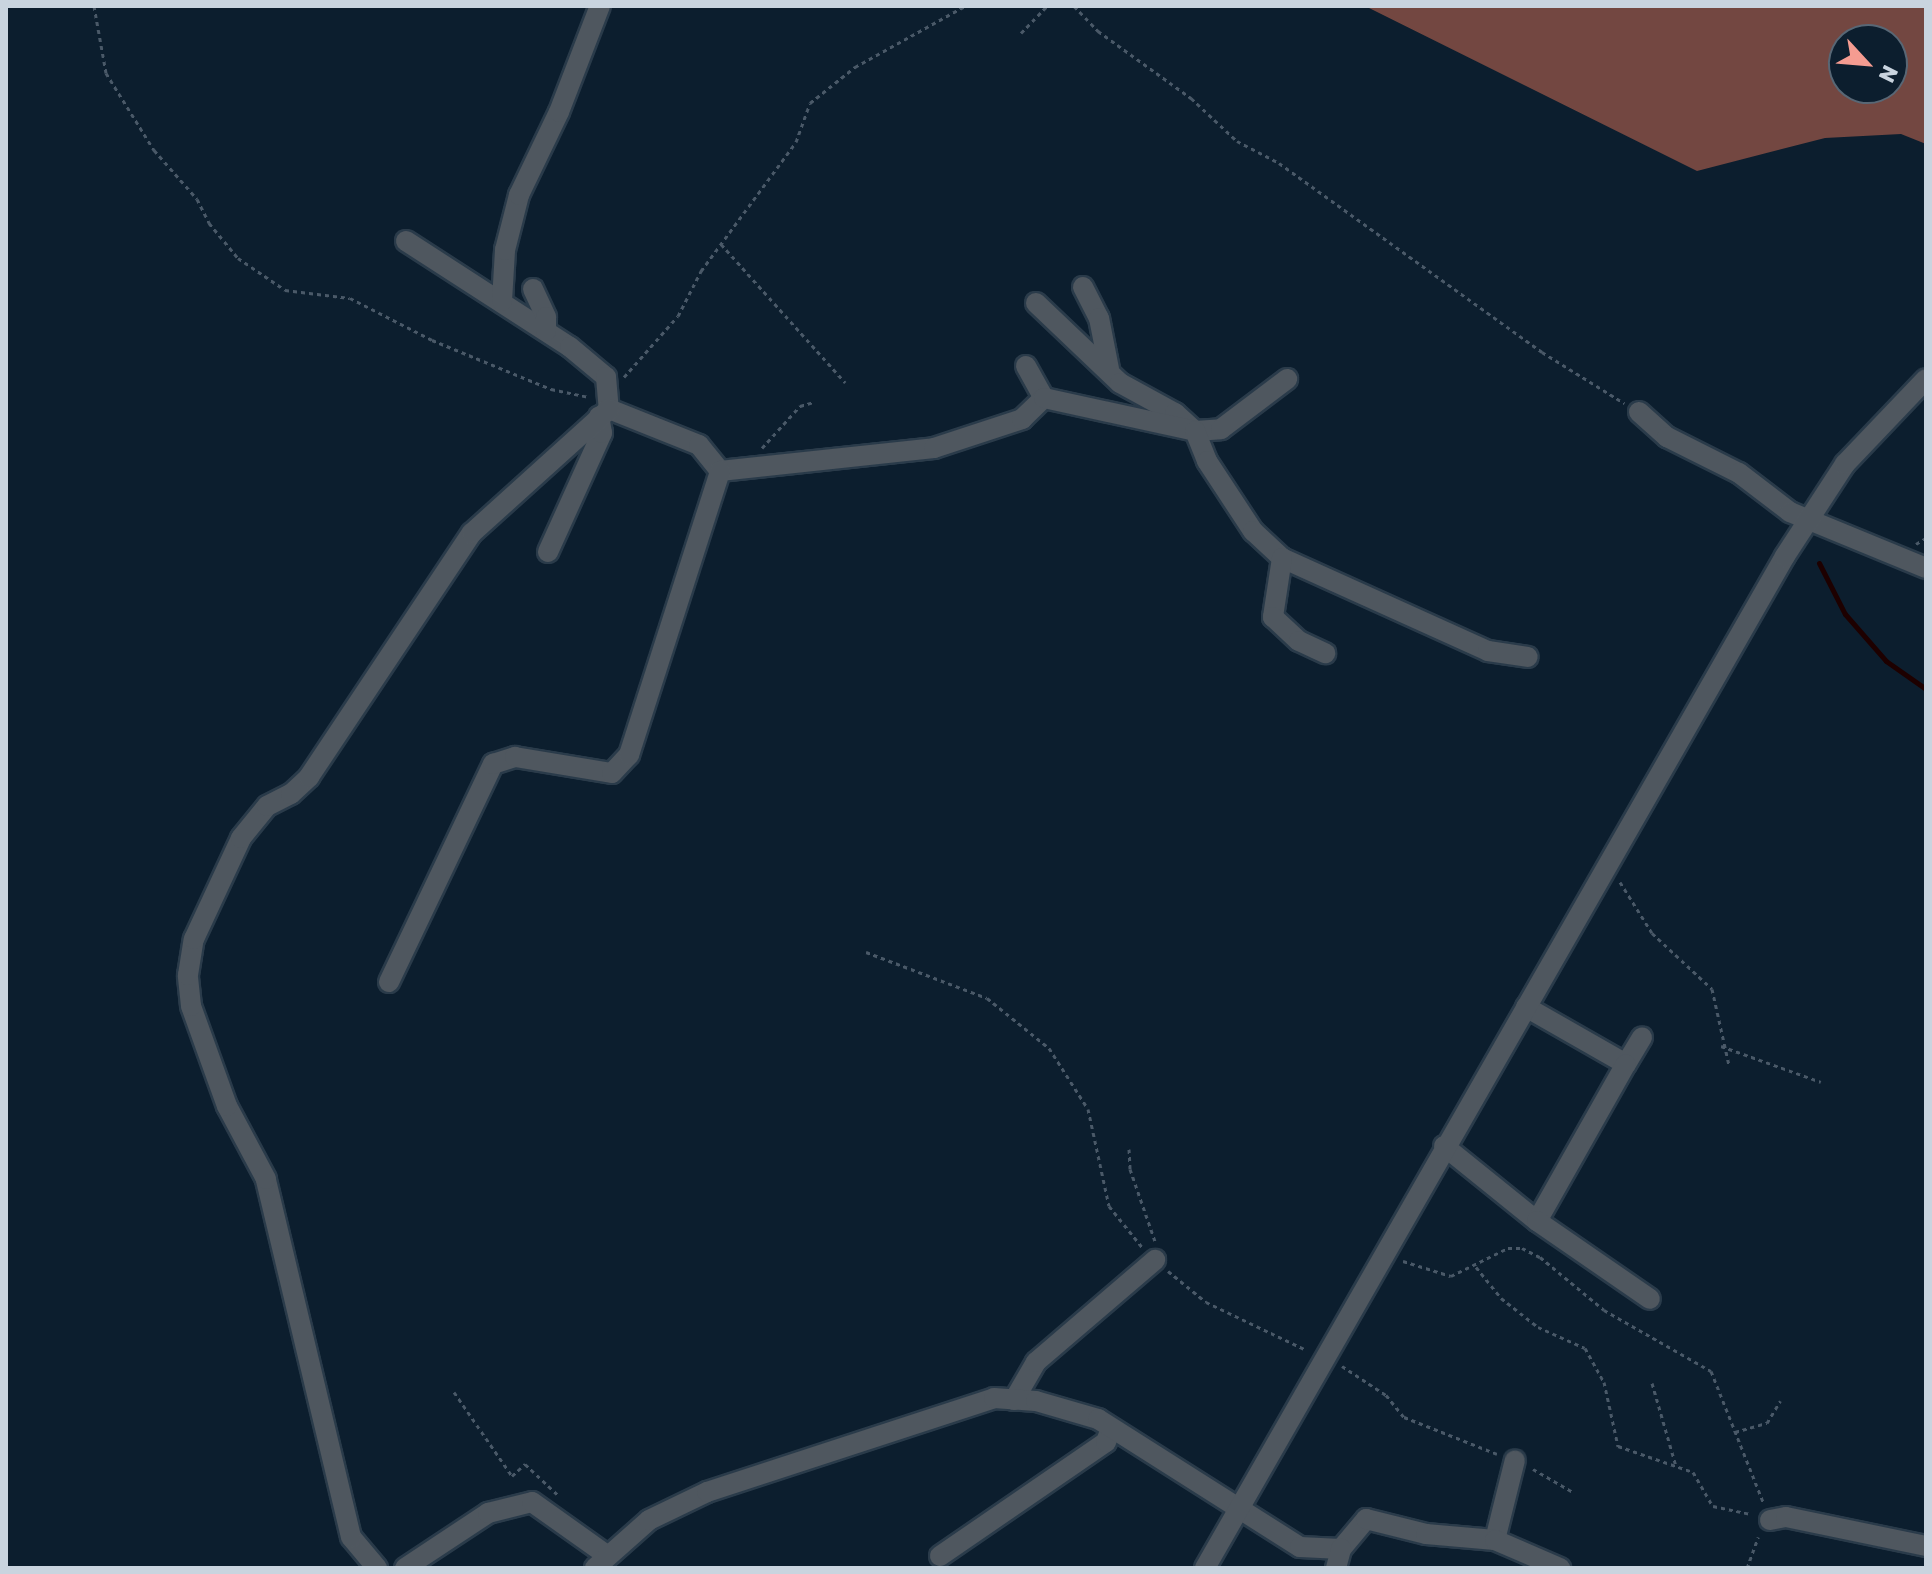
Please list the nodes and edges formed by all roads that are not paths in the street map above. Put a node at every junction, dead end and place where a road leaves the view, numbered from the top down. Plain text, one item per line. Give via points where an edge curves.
1 (600, 6) edge
2 (406, 241) dead end
3 (1083, 287) dead end
4 (533, 289) dead end
5 (502, 301) junction
6 (1036, 303) dead end
7 (546, 331) junction
8 (1026, 366) dead end
9 (1109, 369) junction
10 (1287, 379) dead end
11 (1926, 379) edge
12 (1044, 398) junction
13 (604, 412) junction
14 (1639, 412) road end
15 (1195, 431) junction
16 (720, 471) junction
17 (1809, 519) junction
18 (548, 552) dead end
19 (1282, 558) junction
20 (1926, 568) edge
21 (1325, 653) dead end
22 (1528, 657) dead end
23 (389, 982) dead end
24 (1526, 1007) junction
25 (1642, 1037) dead end
26 (1626, 1064) junction
27 (1444, 1146) junction
28 (1537, 1221) junction
29 (1155, 1260) road end
30 (1650, 1299) dead end
31 (1014, 1400) junction
32 (1111, 1428) junction
33 (1515, 1460) road end
34 (1240, 1507) junction
35 (1770, 1520) road end
36 (1495, 1540) junction
37 (1926, 1546) edge
38 (940, 1556) dead end
39 (1338, 1558) edge
40 (602, 1562) edge
41 (377, 1568) edge
42 (405, 1568) edge
43 (1205, 1568) edge
44 (1560, 1568) edge

1 - 5 street via 559,112 519,195 505,250
2 - 5 street
3 - 9 street via 1099,318
4 - 7 street via 546,317
5 - 7 street
6 - 9 street
7 - 13 street via 606,377
8 - 12 street
9 - 15 street via 1120,383 1175,413
10 - 15 street via 1221,429
11 - 17 street via 1845,464
12 - 15 street
12 - 16 street via 1022,419 934,448
13 - 16 street via 699,445
13 - 18 street via 602,433
13 - 41 street via 472,533 309,777 267,806 241,838 194,939 188,975 191,1006 227,1106 266,1179 351,1537
14 - 17 street via 1667,437 1739,473 1755,489
15 - 19 street via 1207,461 1253,531
16 - 23 street via 629,755 612,773 515,757 493,764
17 - 20 street
17 - 24 street
19 - 21 street via 1273,617 1299,641
19 - 22 street via 1488,651
24 - 26 street
24 - 27 street
25 - 26 street
26 - 28 street
27 - 28 street
27 - 34 street
28 - 30 street
29 - 31 street via 1036,1362
31 - 32 street via 1048,1405
31 - 40 street via 994,1398 707,1492 649,1520
32 - 34 street
32 - 38 street via 1106,1442
33 - 36 street
34 - 39 street via 1300,1547
34 - 43 street
35 - 37 street via 1786,1517
36 - 39 street via 1426,1534 1366,1519
36 - 44 street
40 - 42 street via 532,1502 488,1513

